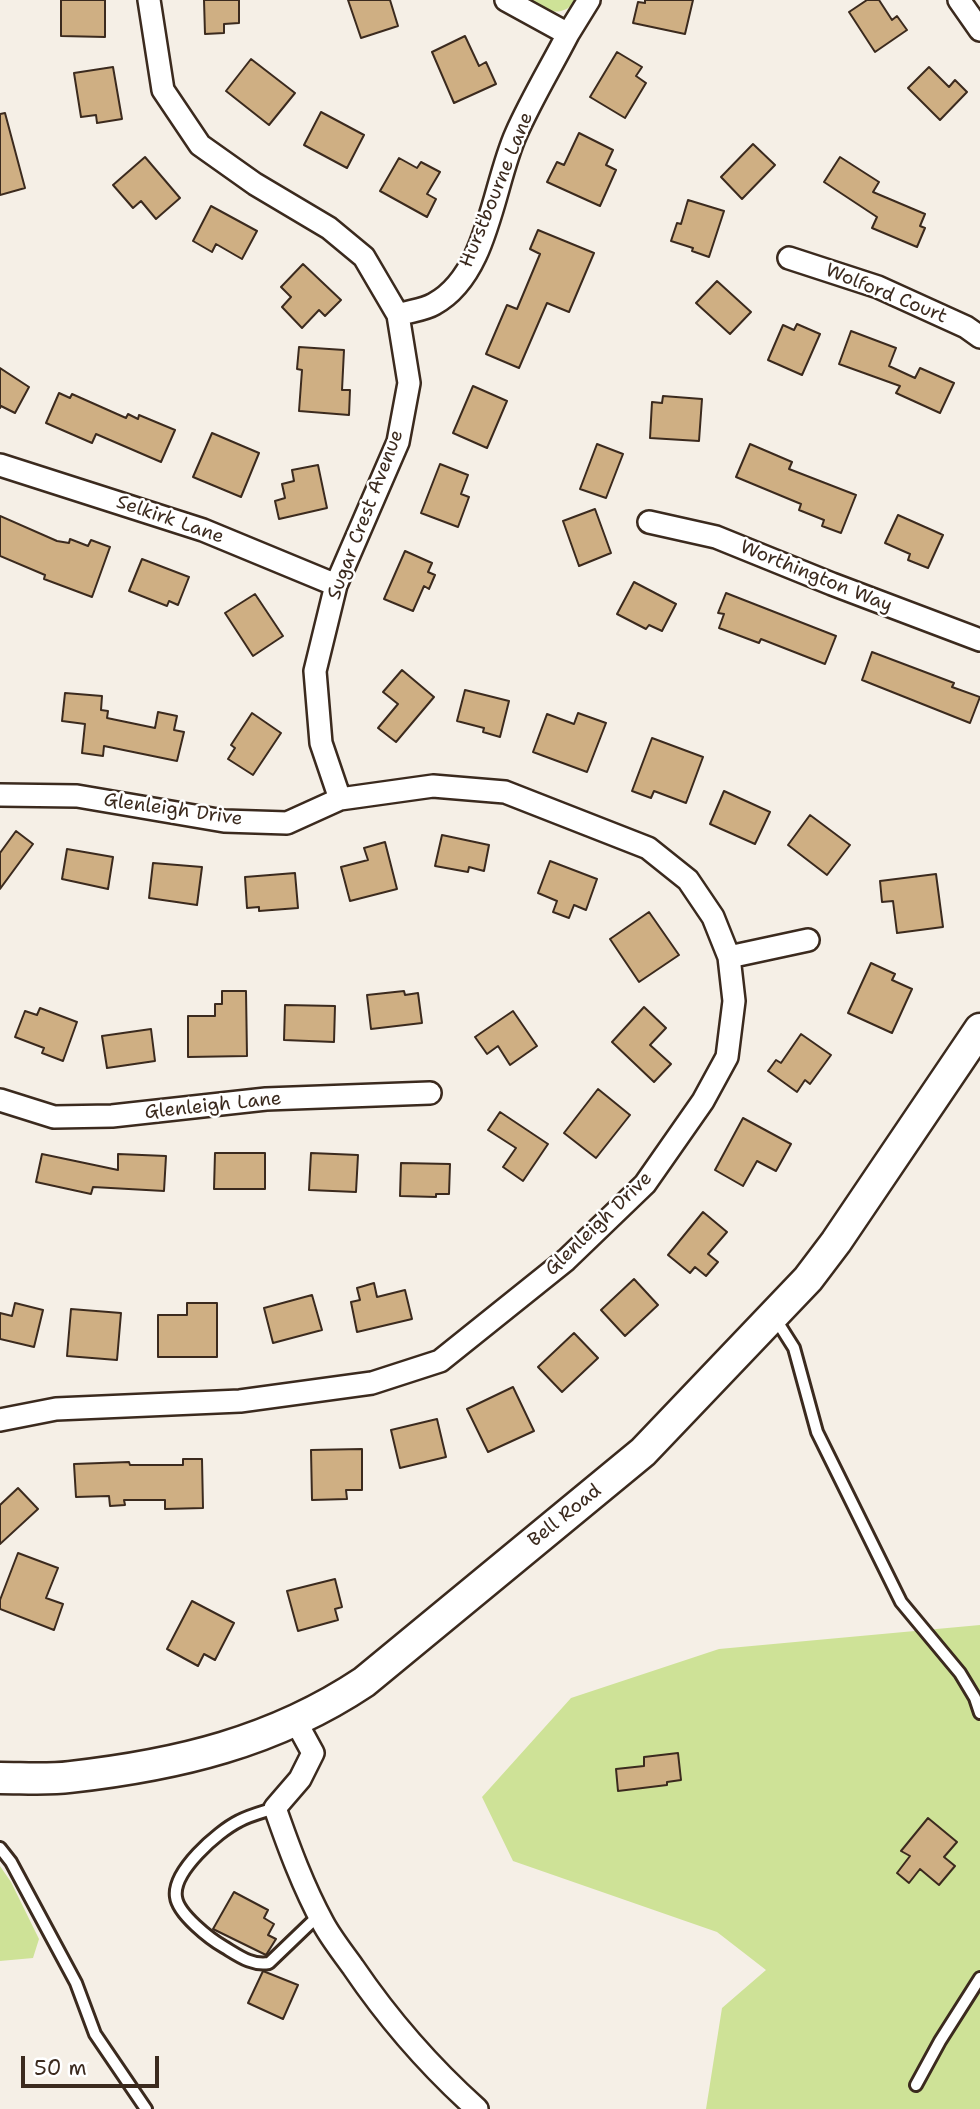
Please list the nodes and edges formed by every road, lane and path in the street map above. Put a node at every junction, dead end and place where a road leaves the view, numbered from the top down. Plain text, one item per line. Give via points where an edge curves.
1 (149, 0) edge
2 (506, 0) edge
3 (589, 0) edge
4 (959, 0) edge
5 (980, 30) edge
6 (568, 34) junction
7 (789, 258) dead end
8 (398, 315) junction
9 (980, 337) edge
10 (0, 465) edge
11 (649, 522) dead end
12 (336, 585) junction
13 (980, 640) edge
14 (0, 794) edge
15 (340, 799) junction
16 (808, 940) dead end
17 (729, 957) junction
18 (980, 1029) edge
19 (429, 1093) dead end
20 (0, 1100) edge
21 (773, 1316) junction
22 (0, 1420) edge
23 (980, 1713) edge
24 (295, 1720) junction
25 (0, 1778) edge
26 (275, 1808) junction
27 (0, 1848) edge
28 (319, 1915) junction
29 (980, 1978) edge
30 (916, 2085) dead end
31 (146, 2109) edge
32 (477, 2109) edge

1 - 8 street, Sugar Crest Avenue via 163,90 200,145 328,228 364,257
2 - 6 street
3 - 6 street, Hurstbourne Lane
4 - 5 street
6 - 8 street, Hurstbourne Lane via 515,135 471,262 455,288 433,305
7 - 9 street, Wolford Court via 878,287
8 - 12 street, Sugar Crest Avenue via 409,383 398,442
10 - 12 street, Selkirk Lane via 203,530
11 - 13 street, Worthington Way via 716,537
12 - 15 street, Sugar Crest Avenue via 315,671 321,743
14 - 15 street, Glenleigh Drive via 77,796 223,821 287,822
15 - 17 street, Glenleigh Drive via 433,786 505,792 648,848 688,880 713,917
16 - 17 street
17 - 22 street, Glenleigh Drive via 734,1001 727,1057 703,1101 645,1184 566,1260 440,1361 372,1383 293,1394 227,1402 56,1409
18 - 21 street, Bell Road via 836,1242
19 - 20 street, Glenleigh Lane via 266,1099 54,1118
21 - 23 lane via 794,1348 822,1442 901,1602 960,1673
21 - 24 street, Bell Road via 643,1452 364,1682
24 - 25 street, Bell Road via 200,1755 68,1777
24 - 26 street via 313,1752 300,1779
26 - 28 street
26 - 28 lane via 238,1821 204,1847 177,1879 175,1899 212,1939 258,1965 269,1963
27 - 31 lane via 76,1983 95,2034
28 - 32 street via 406,2039
29 - 30 lane

